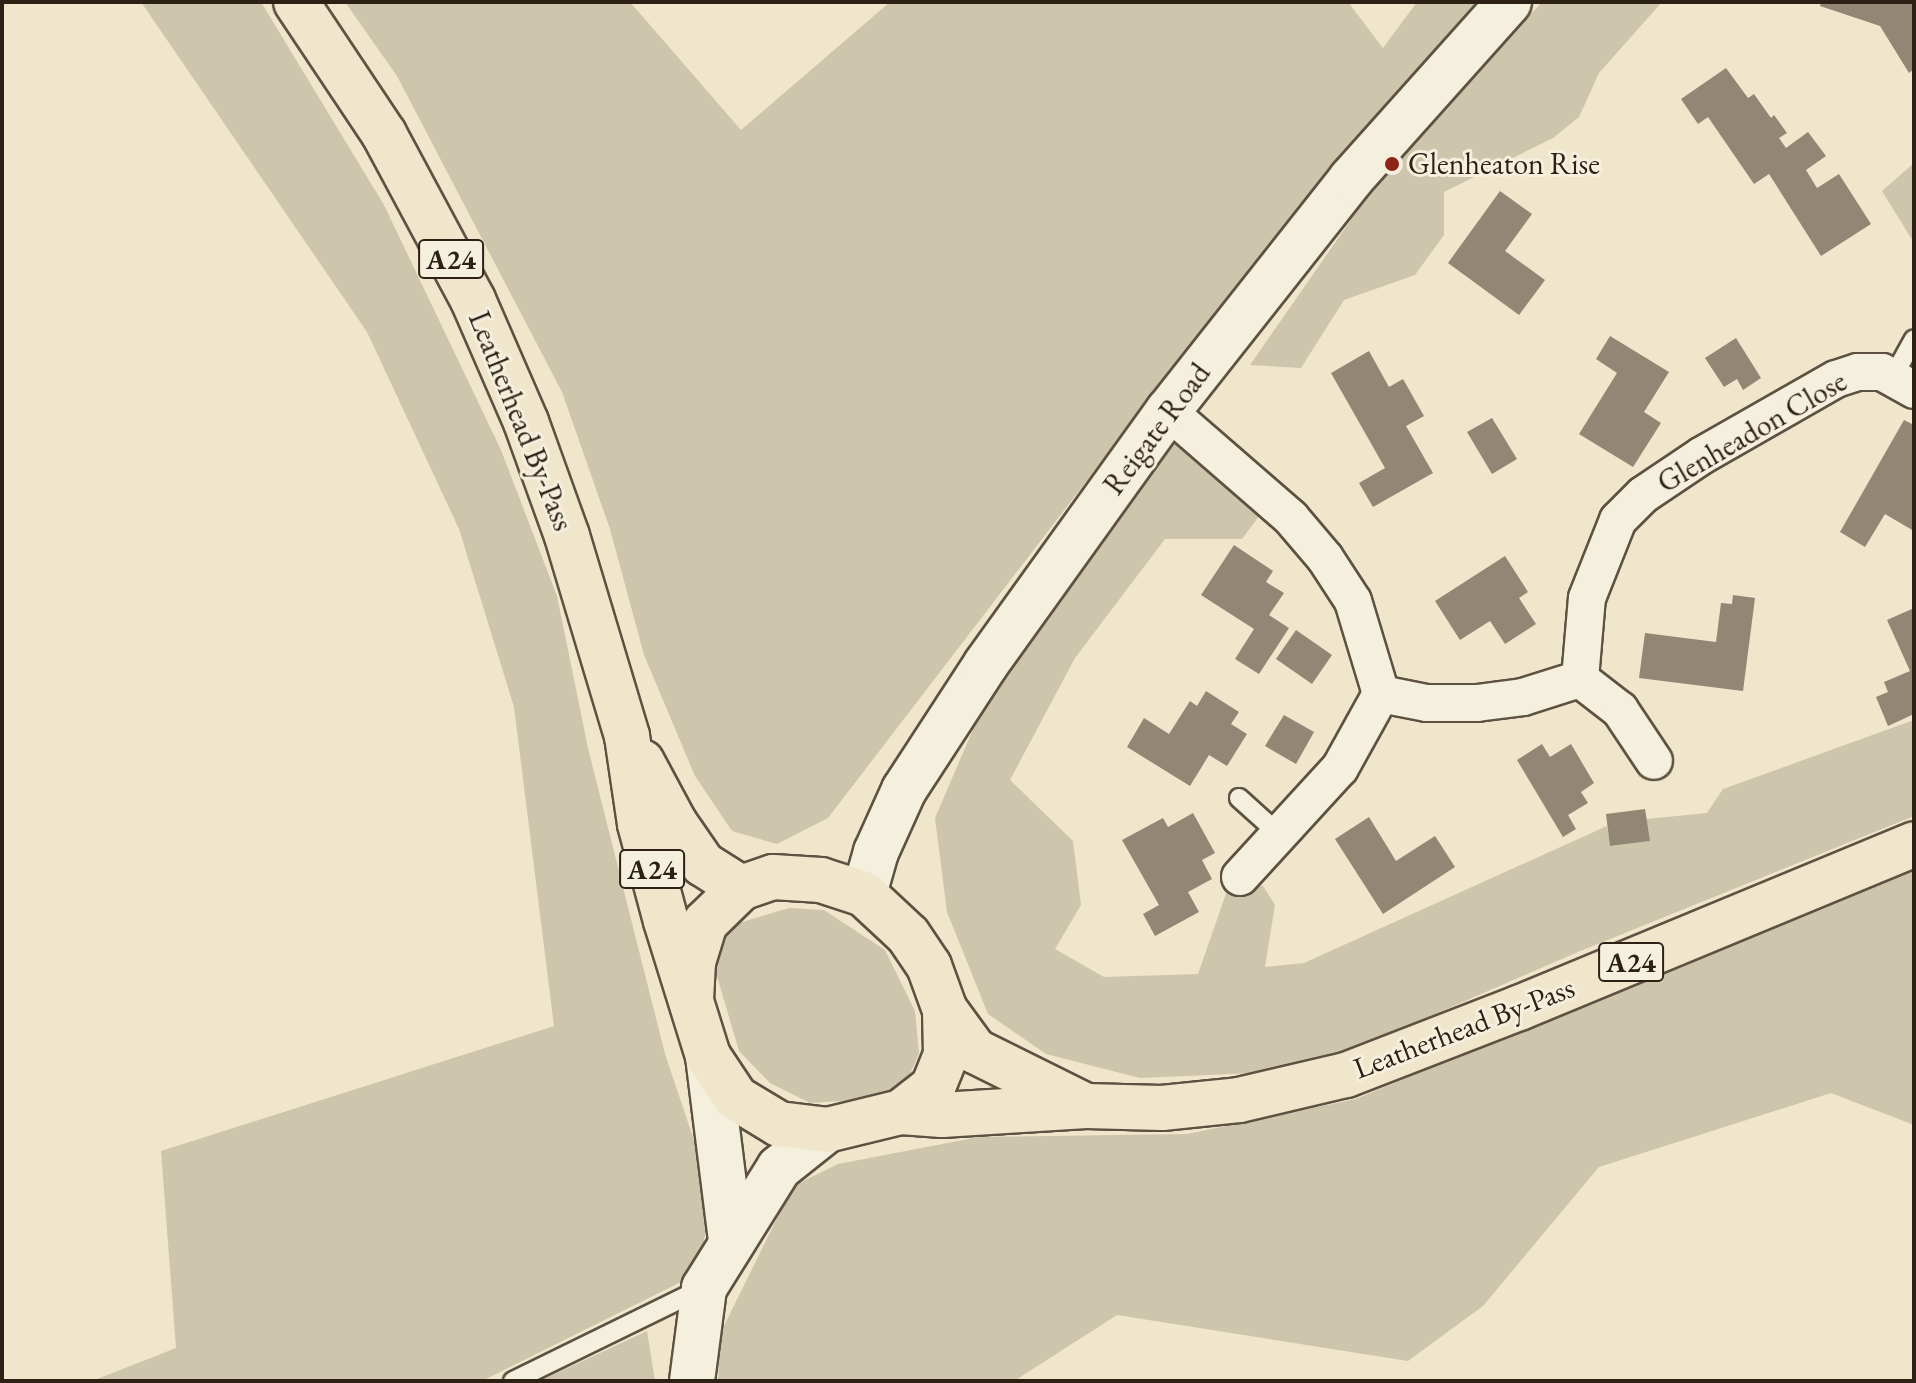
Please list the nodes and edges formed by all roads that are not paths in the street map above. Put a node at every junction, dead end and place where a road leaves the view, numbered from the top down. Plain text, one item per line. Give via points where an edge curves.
1 (296, 2) edge
2 (1509, 2) edge
3 (1914, 339) edge
4 (1904, 383) edge
5 (1168, 411) junction
6 (1580, 679) junction
7 (1381, 694) junction
8 (627, 736) junction
9 (1654, 761) dead end
10 (1239, 798) dead end
11 (1279, 834) junction
12 (1914, 844) edge
13 (1240, 877) dead end
14 (741, 888) junction
15 (864, 894) junction
16 (691, 1000) junction
17 (945, 1010) junction
18 (708, 1056) junction
19 (1086, 1106) junction
20 (901, 1112) junction
21 (827, 1130) junction
22 (731, 1240) junction
23 (704, 1288) junction
24 (513, 1381) edge
25 (692, 1381) edge

1 - 8 highway, Leatherhead By-Pass / A24 via 384,134 473,300 526,422 567,536
2 - 5 main road, Reigate Road via 1351,179
3 - 4 lane
4 - 6 street, Glenheadon Close via 1882,372 1836,379 1643,495 1618,520 1587,598
5 - 7 street via 1291,518 1325,558 1353,601
5 - 15 main road, Reigate Road via 986,664 904,790
6 - 7 street via 1523,697 1477,703 1427,703
6 - 9 street via 1620,710
7 - 11 street via 1340,768
8 - 14 highway, Leatherhead By-Pass / A24 via 703,864
8 - 16 highway, Leatherhead By-Pass / A24 via 640,824
10 - 11 lane
11 - 13 street
12 - 19 highway, Leatherhead By-Pass / A24 via 1346,1075 1239,1100 1162,1108
14 - 15 highway via 773,877 821,880
14 - 16 highway via 705,923 693,962
15 - 17 highway via 908,935 929,966
16 - 18 highway
17 - 19 highway, Leatherhead By-Pass / A24 via 975,1051
17 - 20 highway via 946,1055 933,1087
18 - 21 highway via 736,1098 779,1124
18 - 22 main road
19 - 20 highway, Leatherhead By-Pass / A24 via 942,1115
20 - 21 highway
21 - 22 main road via 779,1168
22 - 23 main road
23 - 24 lane
23 - 25 main road

